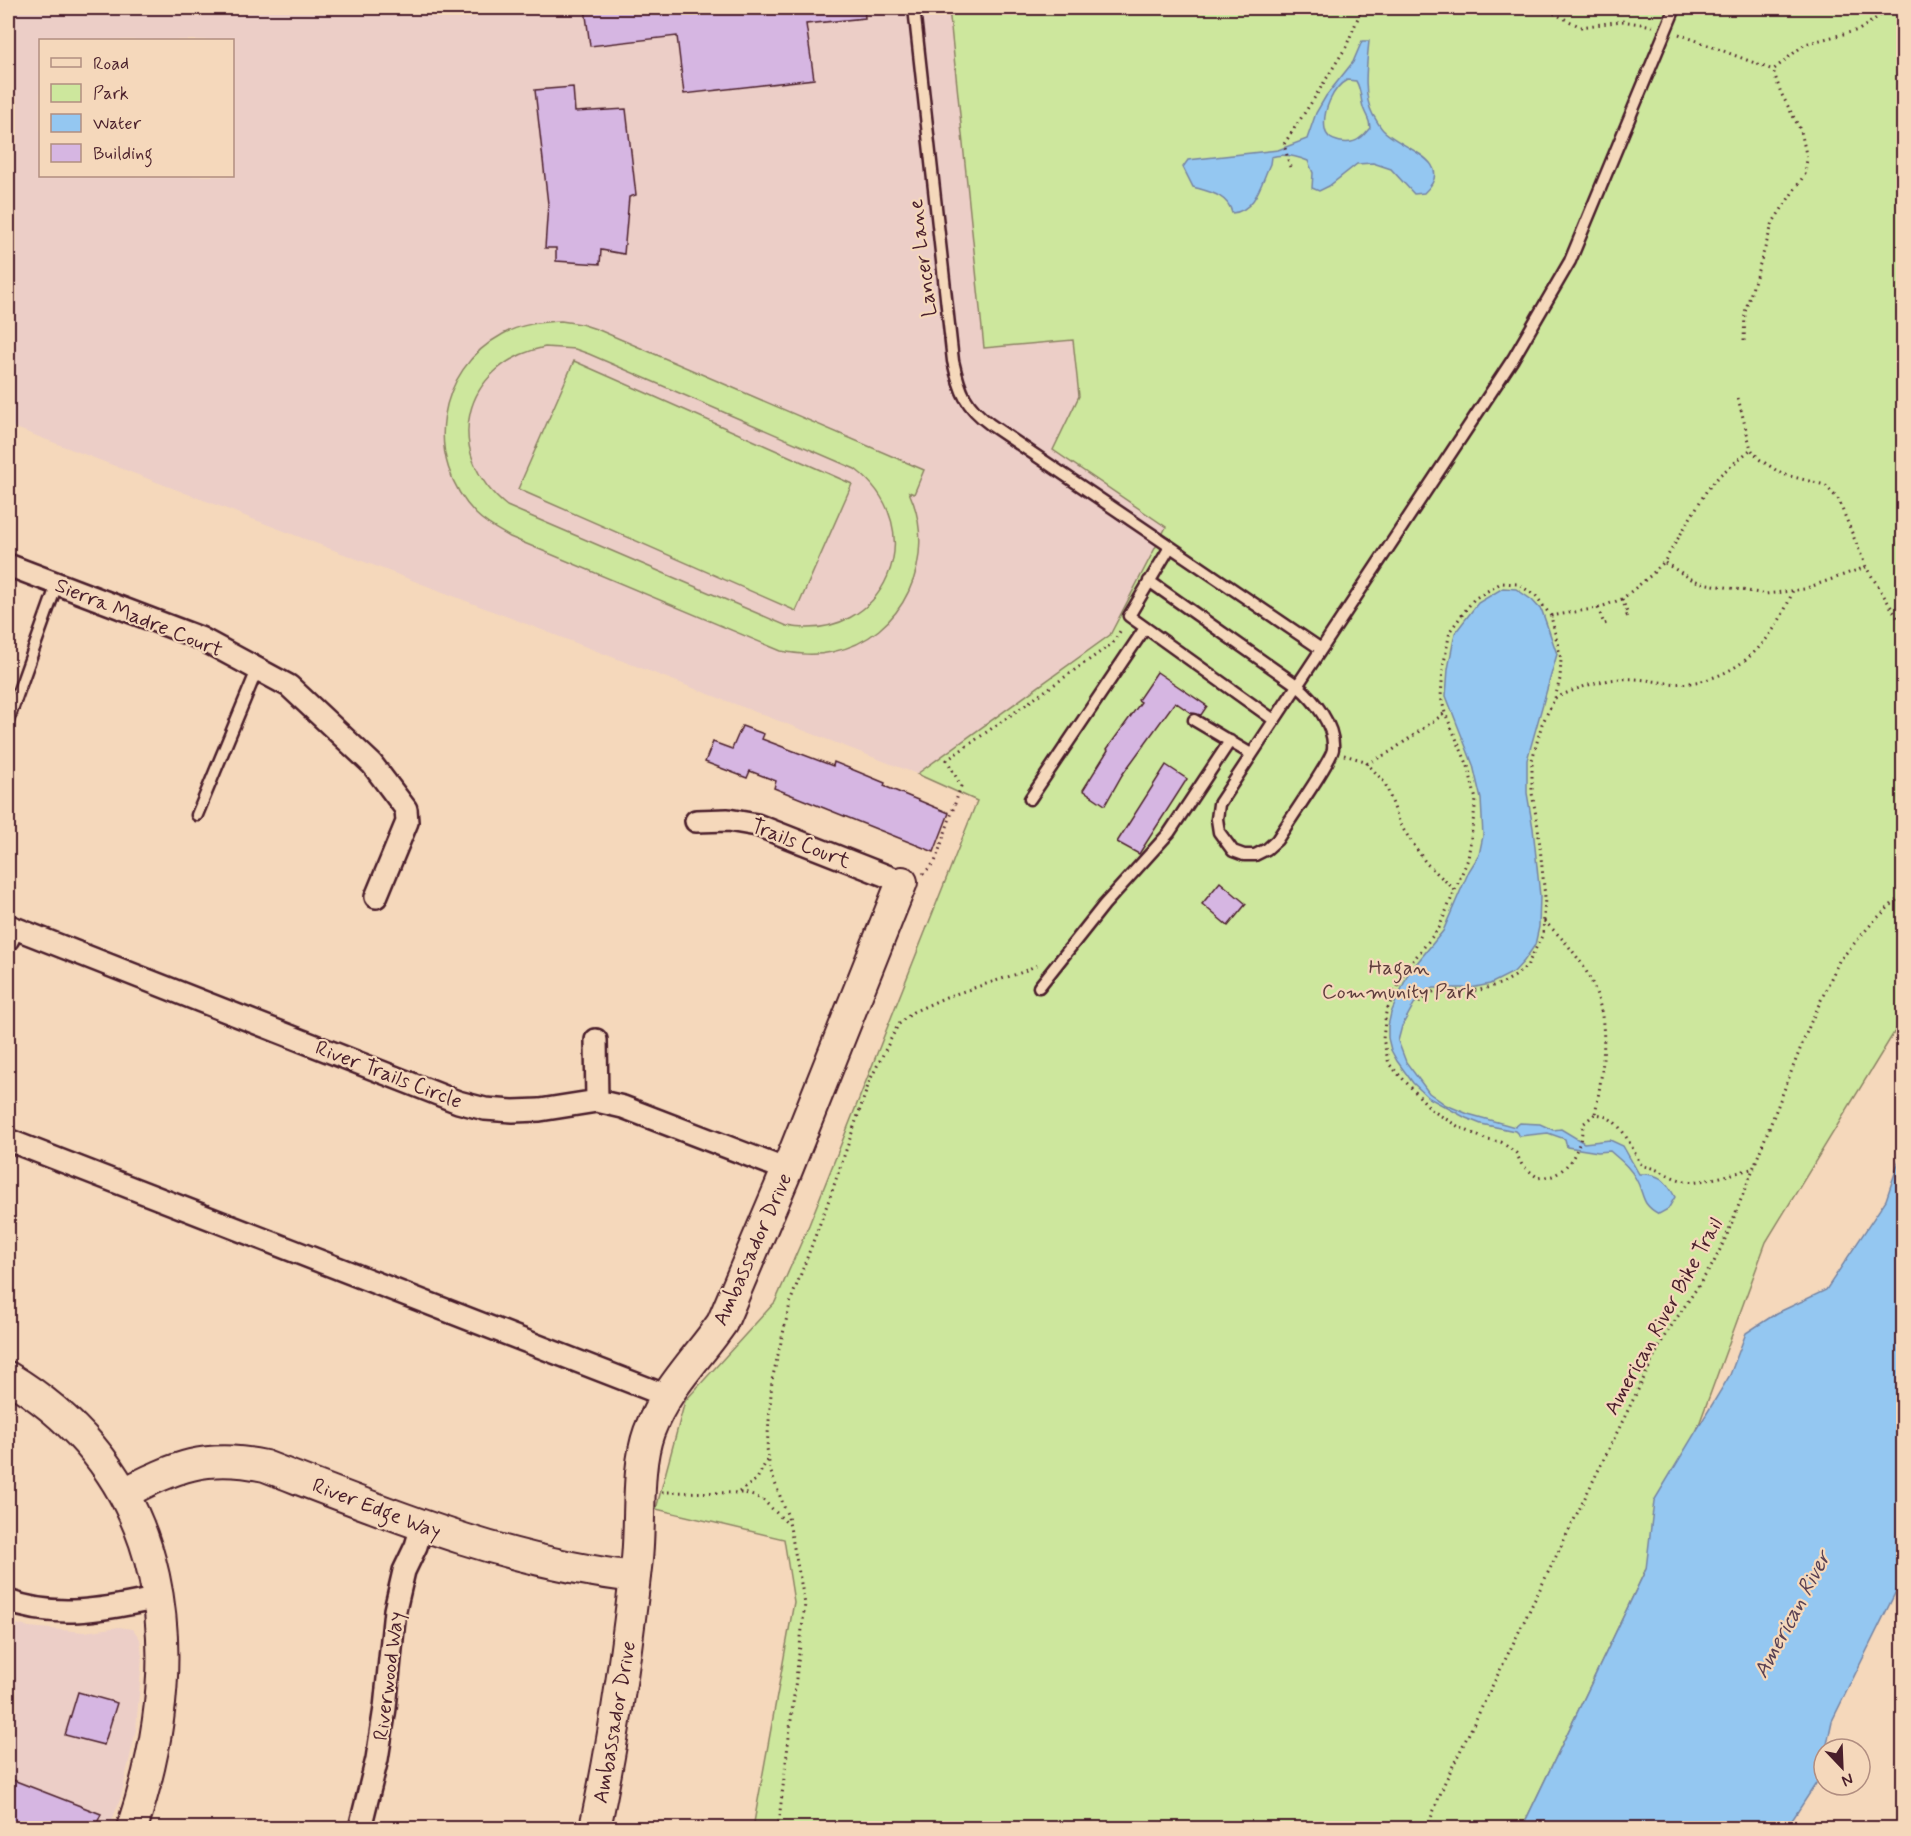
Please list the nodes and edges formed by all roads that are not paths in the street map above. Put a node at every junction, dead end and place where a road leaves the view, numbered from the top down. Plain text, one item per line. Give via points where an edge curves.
1 (914, 8) edge
2 (1675, 8) edge
3 (1170, 547) junction
4 (8, 565) edge
5 (1149, 581) junction
6 (57, 584) junction
7 (1145, 628) junction
8 (1321, 649) junction
9 (257, 670) junction
10 (1298, 686) junction
11 (1194, 720) dead end
12 (1274, 720) junction
13 (8, 721) edge
14 (1230, 741) junction
15 (1251, 754) junction
16 (1030, 799) dead end
17 (197, 815) dead end
18 (696, 821) dead end
19 (902, 882) joint
20 (376, 897) dead end
21 (8, 939) edge
22 (1039, 987) dead end
23 (596, 1040) dead end
24 (597, 1101) junction
25 (8, 1140) edge
26 (787, 1170) junction
27 (8, 1377) edge
28 (666, 1396) junction
29 (124, 1493) junction
30 (422, 1526) junction
31 (635, 1577) junction
32 (159, 1598) junction
33 (8, 1601) edge
34 (132, 1828) edge
35 (360, 1828) edge
36 (595, 1828) edge

1 - 3 lane, Lancer Lane via 953,361 963,397 975,413
2 - 8 lane via 1570,261 1513,359
3 - 5 lane
3 - 8 lane, Lancer Lane
4 - 6 street, Sierra Madre Court
5 - 7 lane via 1129,616
5 - 10 lane
6 - 9 street, Sierra Madre Court via 200,638
6 - 13 lane
7 - 12 lane
7 - 16 lane
8 - 10 lane
9 - 17 lane
9 - 20 street, Sierra Madre Court via 289,686 341,733 372,764 406,809 406,822
10 - 12 lane
10 - 15 lane via 1311,698 1330,729 1333,752 1277,840 1255,855 1244,855 1233,851 1219,832 1217,819 1220,804
11 - 14 lane
12 - 15 lane
14 - 15 lane
14 - 22 lane via 1169,833 1104,904
18 - 19 street, Trails Court via 728,820 757,825
19 - 26 street, Ambassador Drive
21 - 24 street, River Trails Circle via 12,927 458,1102 513,1111
23 - 24 street
24 - 26 street, River Trails Circle via 623,1107
25 - 28 street
26 - 28 street, Ambassador Drive via 722,1323
27 - 29 street via 52,1408 83,1437
28 - 31 street, Ambassador Drive via 644,1452
29 - 30 street, River Edge Way via 188,1464 240,1461 265,1466
29 - 32 street via 149,1551
30 - 31 street, River Edge Way via 507,1553
30 - 35 street, Riverwood Way via 404,1571 395,1610 377,1759
31 - 36 street, Ambassador Drive via 625,1671
32 - 33 street via 68,1612
32 - 34 street via 162,1651 156,1726

